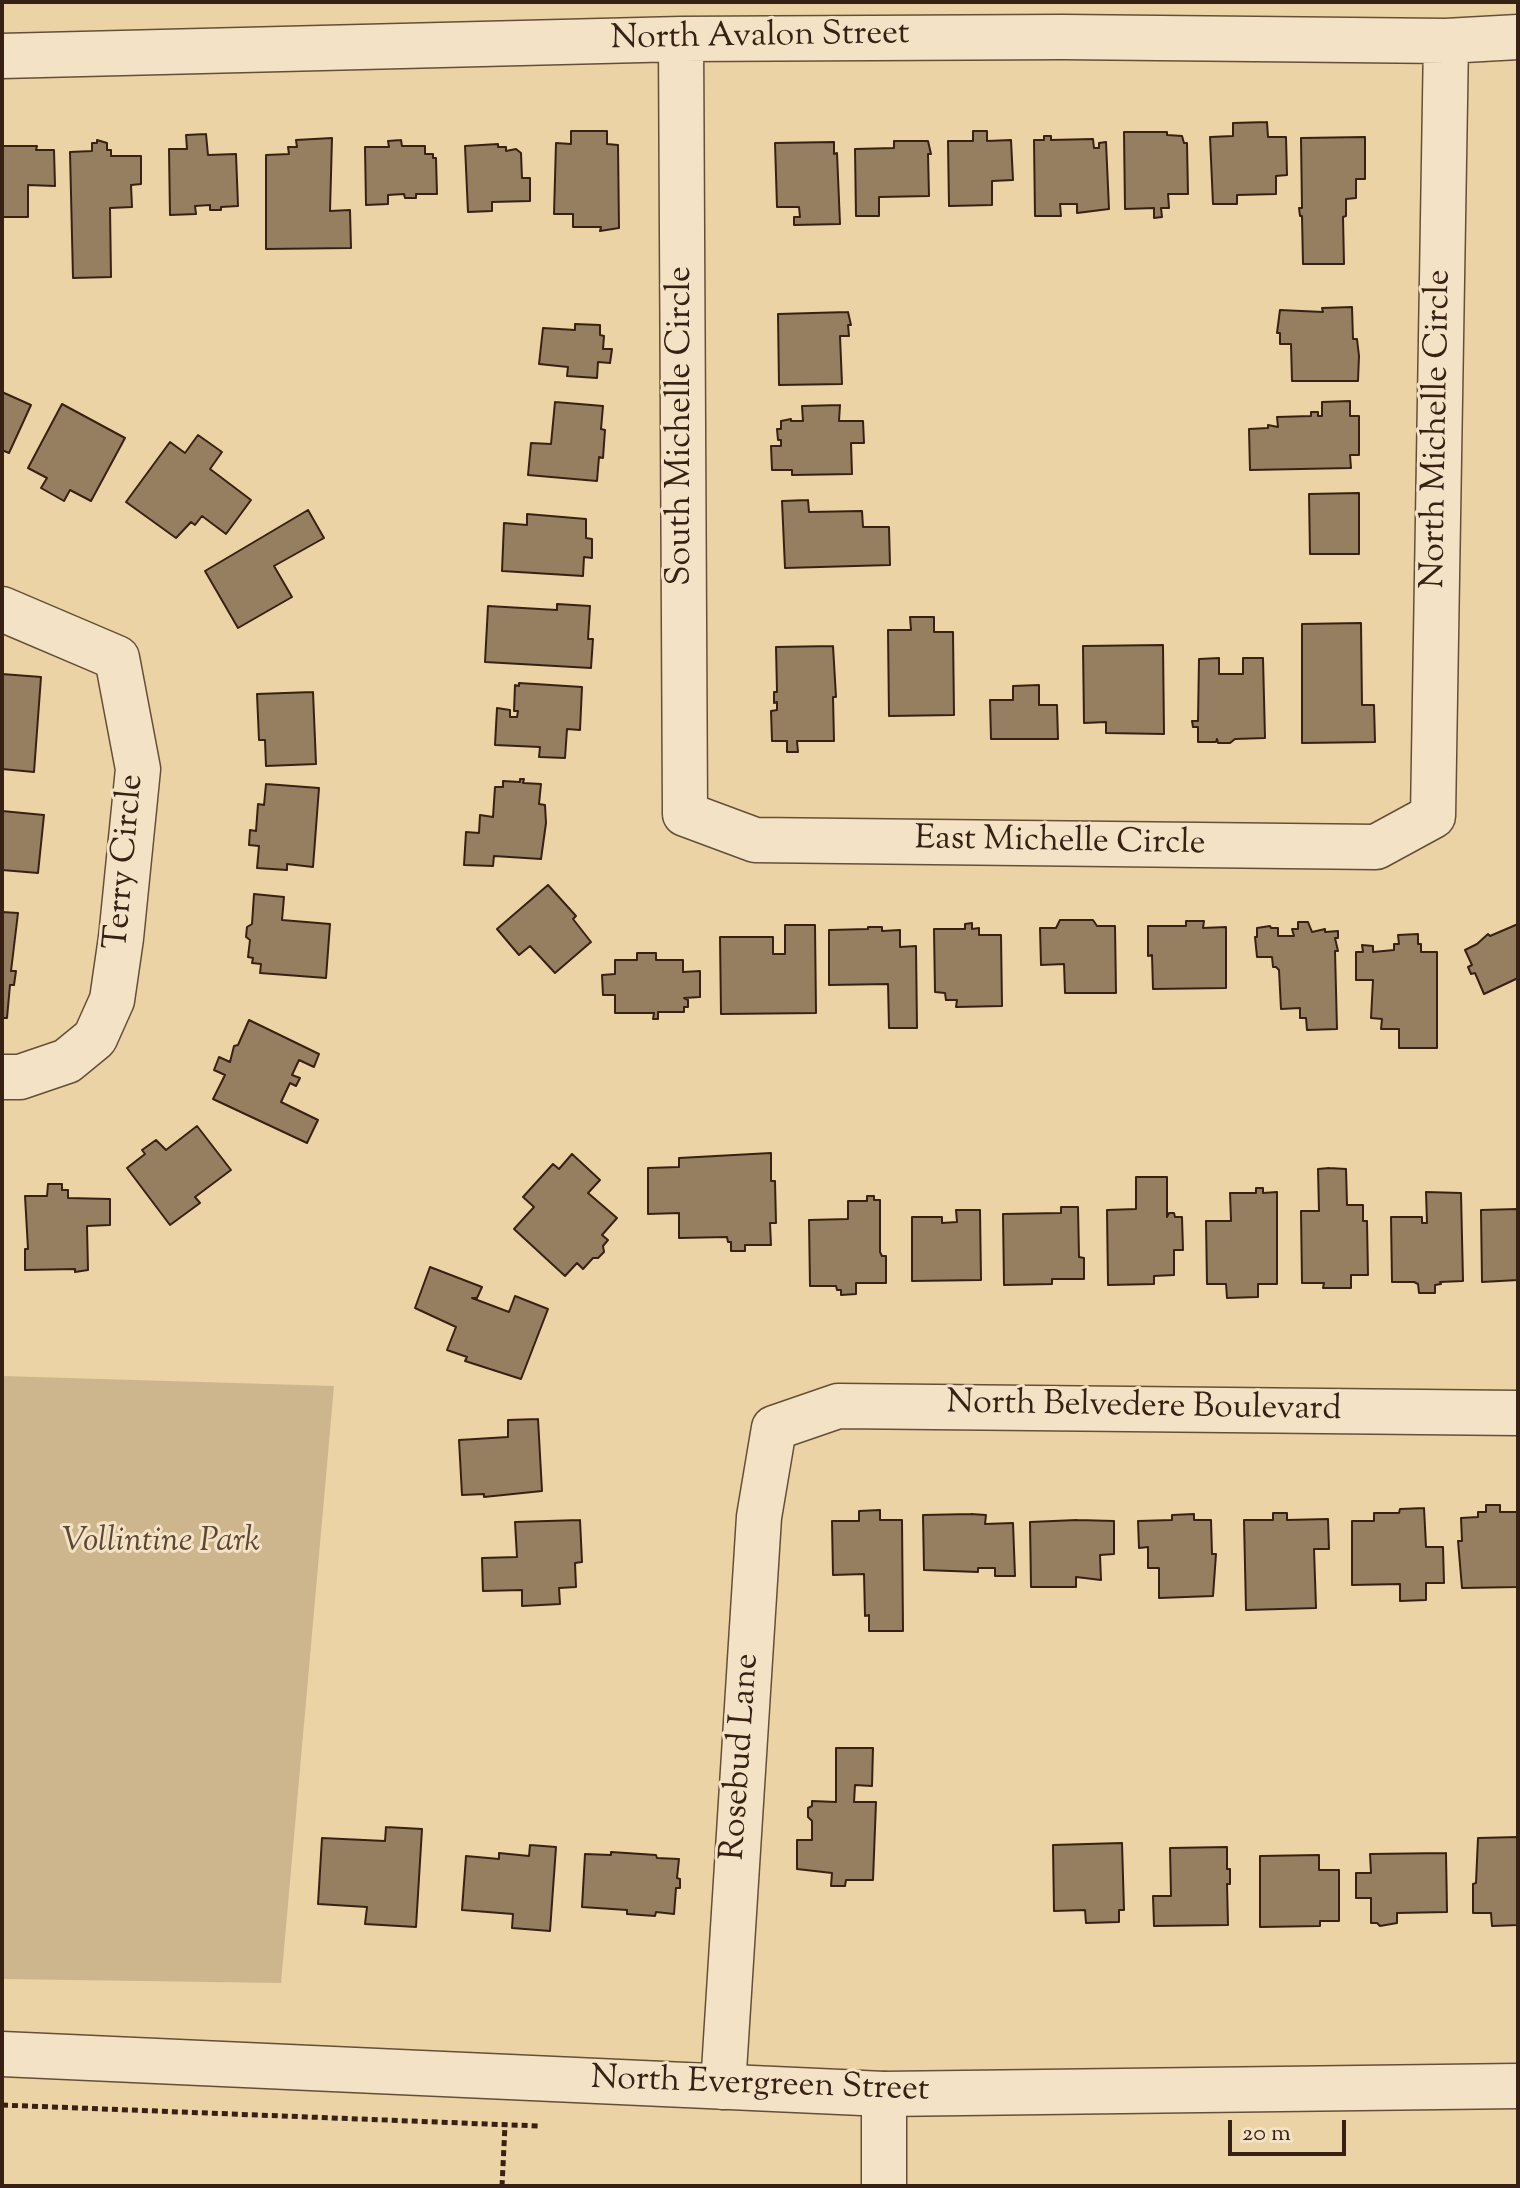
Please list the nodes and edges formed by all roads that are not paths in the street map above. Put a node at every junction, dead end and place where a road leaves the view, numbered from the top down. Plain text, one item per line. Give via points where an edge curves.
1 (1063, 20) edge
2 (1518, 37) edge
3 (681, 39) junction
4 (1446, 41) junction
5 (2, 56) edge
6 (2, 609) edge
7 (685, 814) joint
8 (1433, 816) joint
9 (2, 1077) edge
10 (1518, 1413) edge
11 (774, 1428) joint
12 (2, 2054) edge
13 (1518, 2086) edge
14 (723, 2087) junction
15 (884, 2094) junction
16 (884, 2186) edge

1 - 3 street, North Avalon Street
1 - 4 street, North Avalon Street
2 - 4 street, North Avalon Street
3 - 5 street, North Avalon Street
3 - 7 street, South Michelle Circle
4 - 8 street, North Michelle Circle
6 - 9 street, Terry Circle via 117,658 138,769 112,1000 95,1038 67,1061 20,1077
7 - 8 street, East Michelle Circle via 755,840 1376,847
10 - 11 street, North Belvedere Boulevard via 838,1406
11 - 14 street, Rosebud Lane via 759,1517
12 - 14 street, North Evergreen Street
13 - 15 street, North Evergreen Street
14 - 15 street, North Evergreen Street
15 - 16 street

